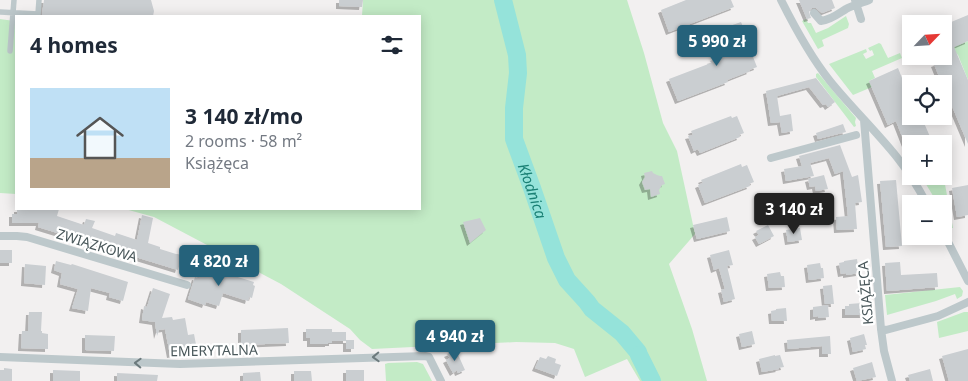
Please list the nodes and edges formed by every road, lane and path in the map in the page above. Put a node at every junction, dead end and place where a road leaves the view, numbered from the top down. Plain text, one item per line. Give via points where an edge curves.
1 (14, 0) edge
2 (39, 0) edge
3 (780, 0) edge
4 (869, 0) edge
5 (856, 2) edge
6 (0, 12) edge
7 (13, 13) junction
8 (814, 13) dead end
9 (861, 20) dead end
10 (10, 51) dead end
11 (864, 120) junction
12 (856, 136) dead end
13 (878, 136) junction
14 (866, 142) junction
15 (771, 158) dead end
16 (921, 195) edge
17 (0, 236) edge
18 (950, 245) edge
19 (968, 281) edge
20 (187, 285) dead end
21 (968, 302) edge
22 (881, 329) junction
23 (0, 357) edge
24 (441, 381) edge
25 (892, 381) edge

1 - 7 street
2 - 7 street via 38,14
3 - 11 street via 813,57
4 - 5 street
5 - 8 street via 825,21
5 - 9 street
6 - 7 street
7 - 10 street
11 - 13 street
11 - 14 street, KSIĄŻĘCA
12 - 15 street
13 - 14 street
13 - 16 street
14 - 22 street, KSIĄŻĘCA
17 - 20 street, ZWIĄZKOWA via 27,237
18 - 19 street
21 - 22 street via 938,316
22 - 25 street, KSIĄŻĘCA
24 -> 23 street, EMERYTALNA via 427,357 180,364

